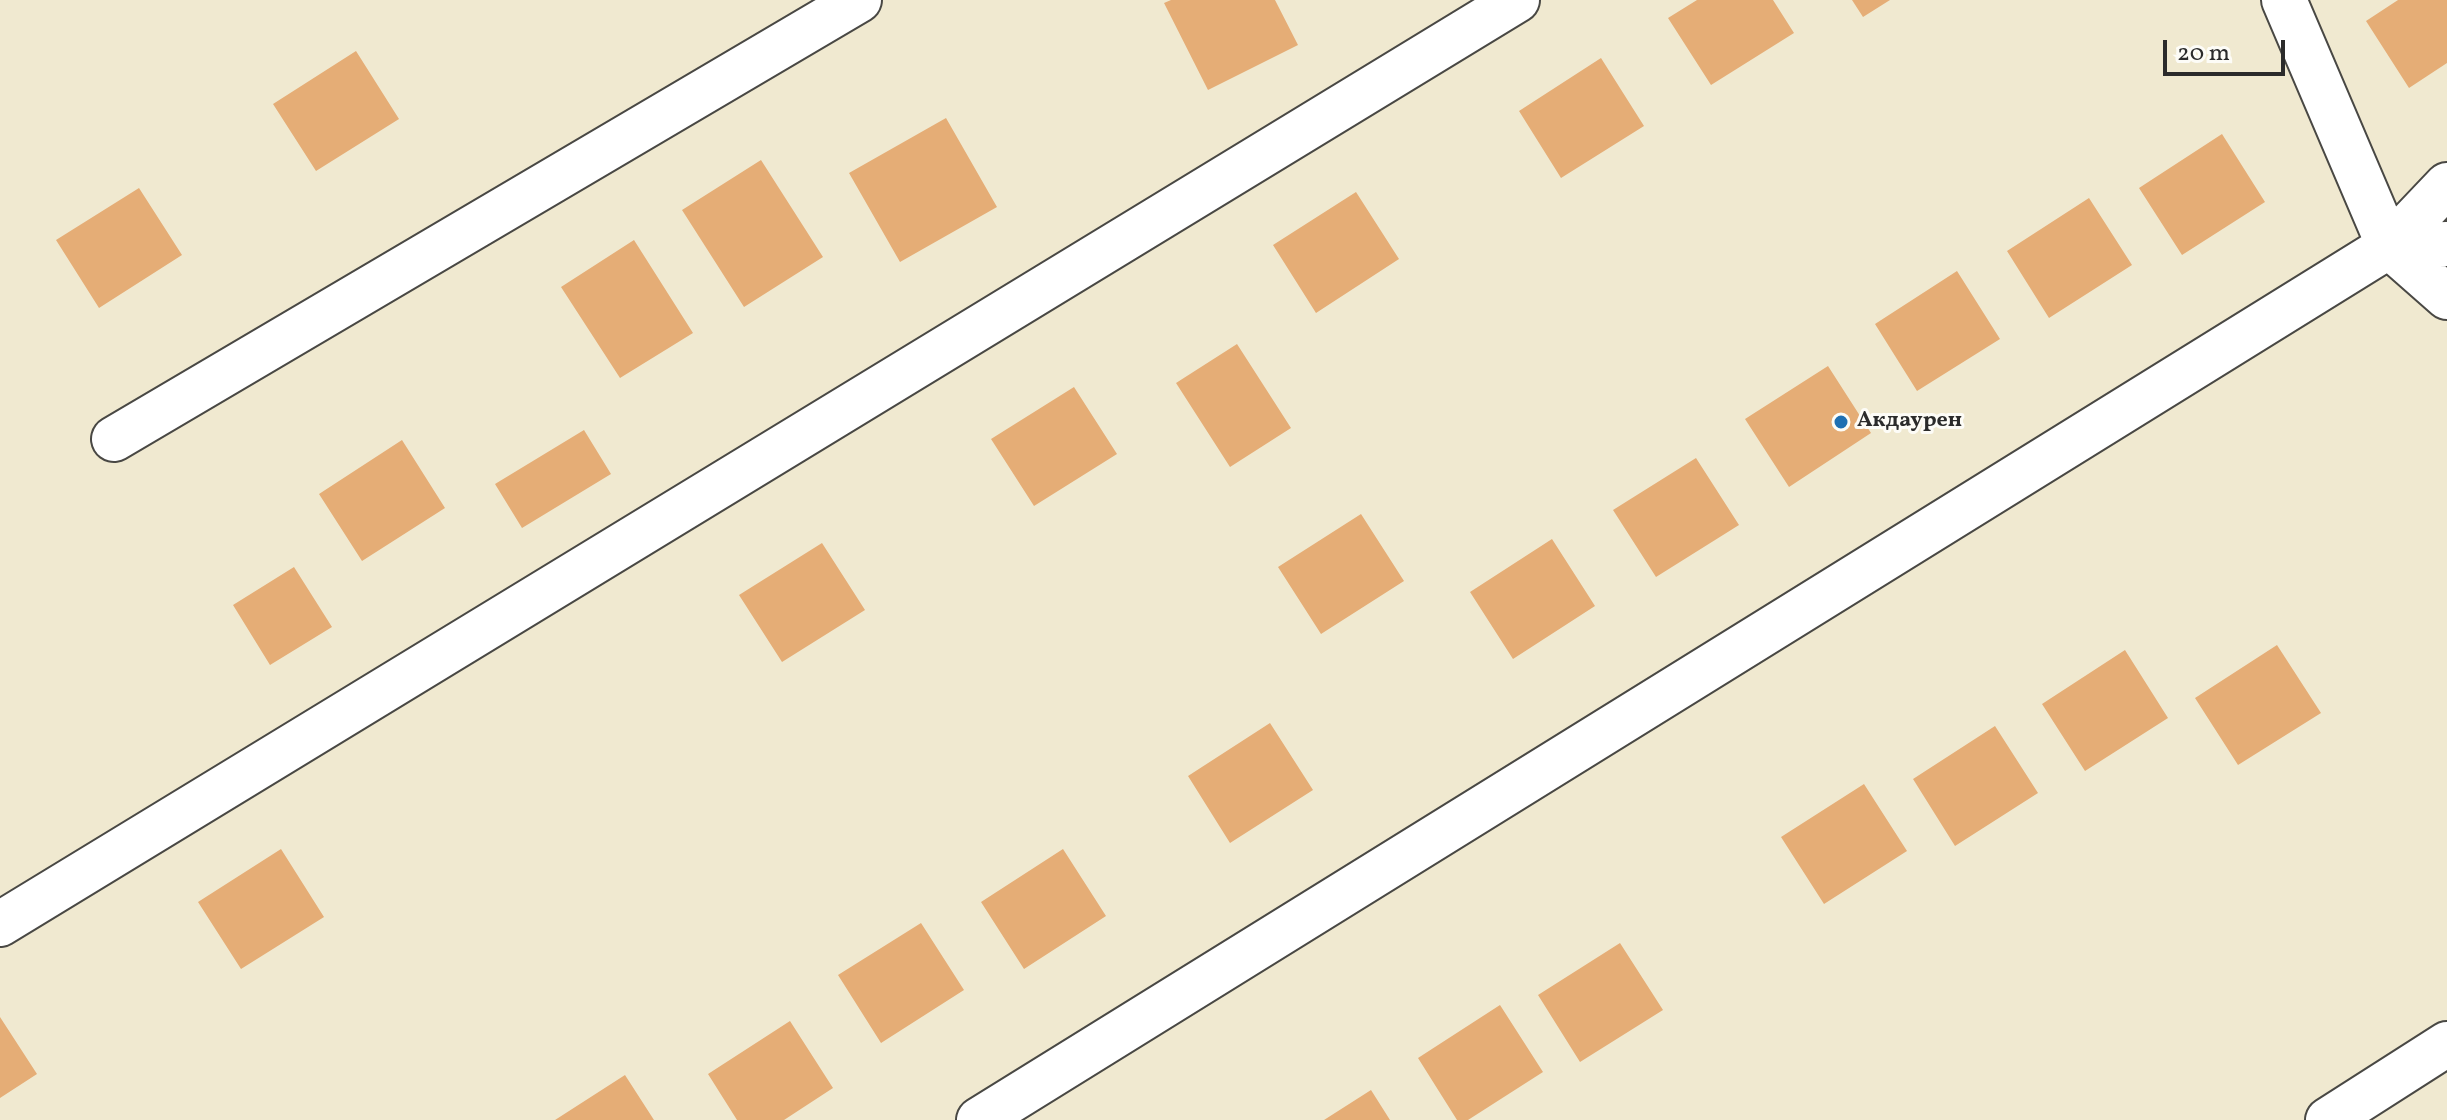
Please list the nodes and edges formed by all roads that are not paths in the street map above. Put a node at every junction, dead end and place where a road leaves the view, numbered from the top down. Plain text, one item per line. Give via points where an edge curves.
1 (859, 0) edge
2 (1517, 0) edge
3 (2284, 0) edge
4 (2447, 185) edge
5 (2447, 244) edge
6 (2389, 246) junction
7 (2447, 297) edge
8 (114, 439) dead end
9 (0, 924) edge
10 (2447, 1044) edge
11 (979, 1120) edge
12 (2328, 1120) edge

1 - 8 street
2 - 9 street
3 - 6 street
4 - 6 street
5 - 6 street
6 - 7 street
6 - 11 street
10 - 12 street

